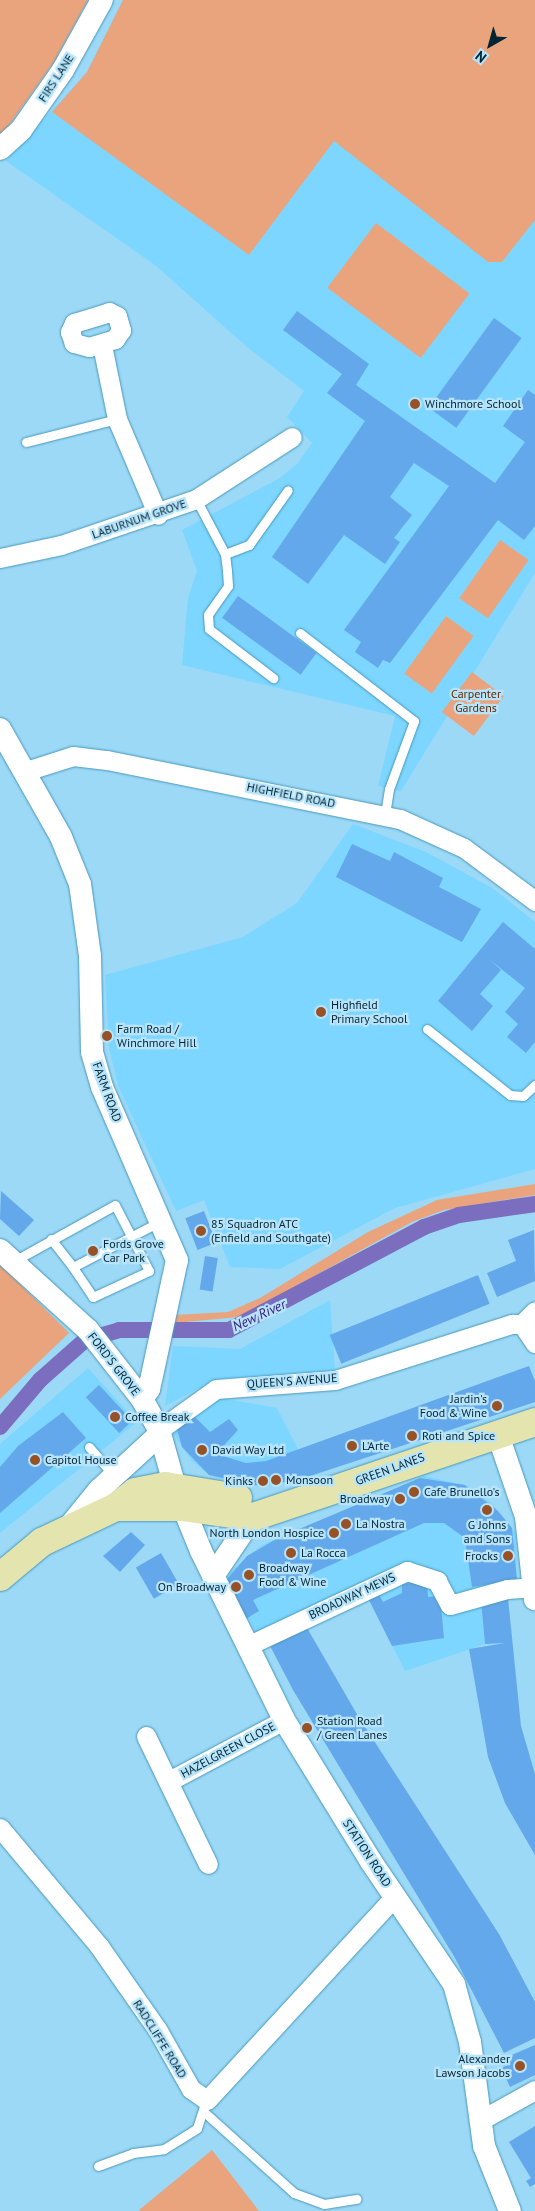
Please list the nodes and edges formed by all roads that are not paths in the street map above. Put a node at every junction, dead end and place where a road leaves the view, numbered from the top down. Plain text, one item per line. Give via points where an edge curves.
1 (102, 0) edge
2 (0, 149) edge
3 (102, 345) dead end
4 (118, 419) junction
5 (292, 437) dead end
6 (26, 442) dead end
7 (288, 490) dead end
8 (196, 499) junction
9 (158, 515) junction
10 (224, 554) junction
11 (0, 558) edge
12 (300, 633) dead end
13 (273, 678) dead end
14 (0, 729) edge
15 (26, 771) junction
16 (385, 815) junction
17 (535, 901) edge
18 (428, 1029) dead end
19 (535, 1085) edge
20 (162, 1221) junction
21 (133, 1236) junction
22 (51, 1239) junction
23 (7, 1256) edge
24 (73, 1267) junction
25 (528, 1318) edge
26 (535, 1343) edge
27 (142, 1399) junction
28 (535, 1422) edge
29 (160, 1432) junction
30 (498, 1435) junction
31 (89, 1447) dead end
32 (114, 1476) junction
33 (179, 1497) junction
34 (264, 1513) junction
35 (69, 1527) junction
36 (213, 1576) junction
37 (0, 1577) edge
38 (535, 1594) edge
39 (247, 1646) junction
40 (284, 1720) junction
41 (146, 1736) dead end
42 (171, 1780) junction
43 (0, 1828) edge
44 (208, 1864) dead end
45 (395, 1896) junction
46 (535, 2090) edge
47 (205, 2106) junction
48 (479, 2120) junction
49 (98, 2166) dead end
50 (357, 2199) dead end
51 (510, 2211) edge

1 - 2 street, FIRS LANE via 63,70 21,130
3 - 4 street
4 - 6 lane
4 - 9 street
5 - 8 street, LABURNUM GROVE
7 - 10 lane via 249,545
8 - 9 street, LABURNUM GROVE
8 - 10 lane
9 - 11 street, LABURNUM GROVE via 61,545
10 - 13 lane via 228,586 208,615 209,629
12 - 16 lane via 414,720 389,789
14 - 15 street, FARM ROAD
15 - 16 street, HIGHFIELD ROAD via 73,756
15 - 20 street, FARM ROAD via 80,884 90,956 92,1052 102,1087
16 - 17 street, HIGHFIELD ROAD via 464,848
18 - 19 lane via 510,1095 523,1096
20 - 21 lane
20 - 27 street, FARM ROAD via 177,1260 149,1389
21 - 22 lane via 116,1205
21 - 24 lane
21 - 24 lane via 149,1271 93,1297
22 - 23 lane
22 - 24 lane
23 - 27 street, FORD'S GROVE via 94,1338
25 - 26 street, QUEEN'S AVENUE
25 - 29 street, QUEEN'S AVENUE via 335,1380 216,1389
27 - 29 street, FORD'S GROVE
28 - 30 main road, GREEN LANES
29 - 32 street
29 - 33 street, FORD'S GROVE
30 - 34 main road, GREEN LANES via 409,1461 301,1504
30 - 38 street via 526,1517
31 - 32 lane
32 - 35 street
33 - 34 main road, GREEN LANES
33 - 35 main road, GREEN LANES via 116,1507
33 - 36 street, STATION ROAD
34 - 36 street
35 - 37 main road, GREEN LANES via 42,1542
36 - 39 street, STATION ROAD
38 - 39 street, BROADWAY MEWS via 507,1589 450,1605 437,1581 406,1571
39 - 40 street, STATION ROAD
40 - 42 street, HAZELGREEN CLOSE
40 - 45 street, STATION ROAD
41 - 42 street
42 - 44 street
43 - 47 street, RADCLIFFE ROAD via 99,1946 157,2029 191,2089
45 - 47 street
45 - 48 street, STATION ROAD via 462,2000
46 - 48 street
47 - 49 lane via 197,2128 164,2150 133,2154
47 - 50 lane via 294,2193 324,2204
48 - 51 street, STATION ROAD

